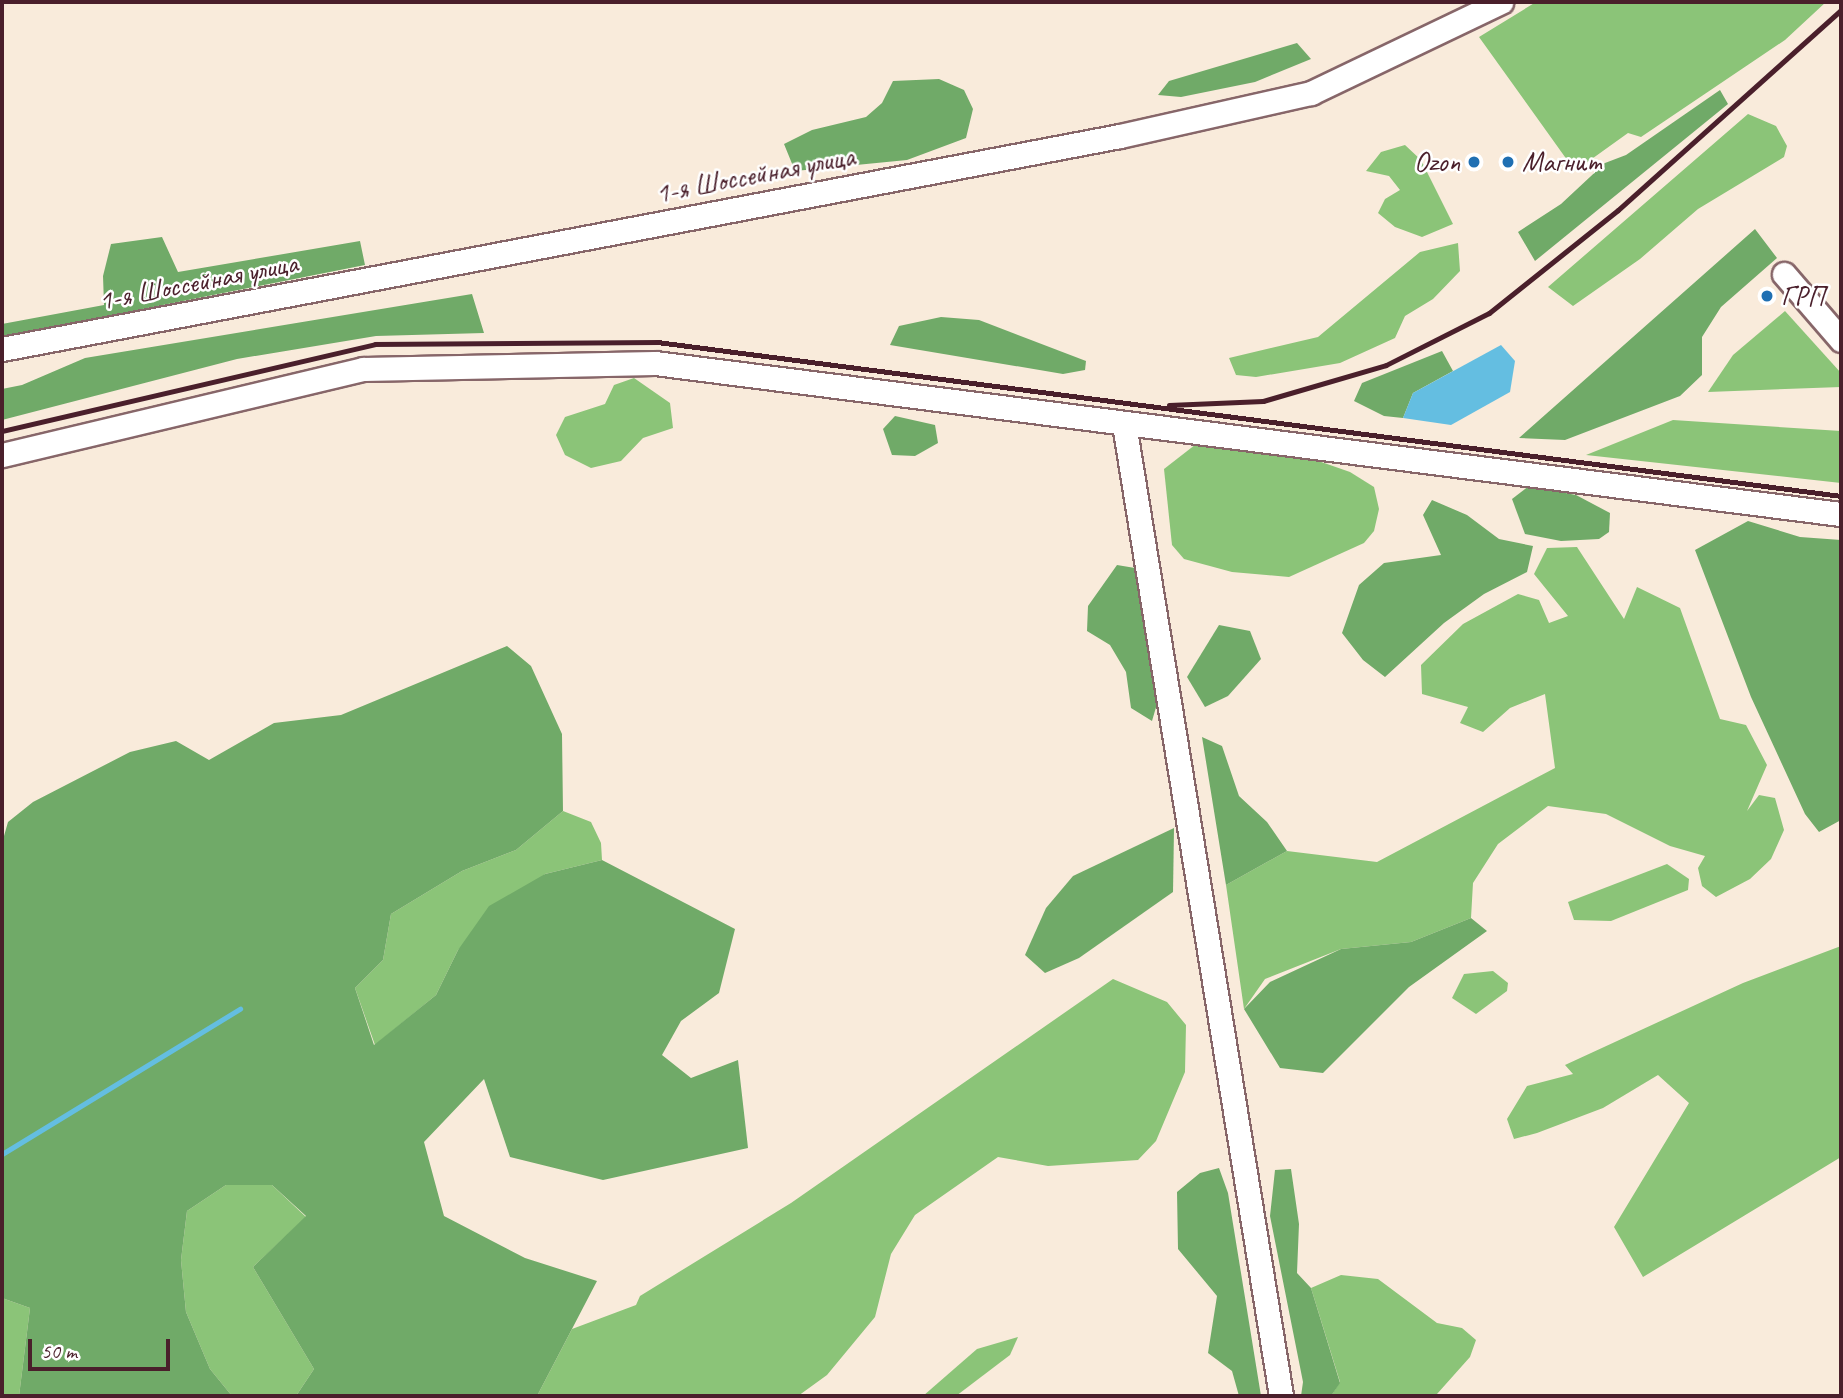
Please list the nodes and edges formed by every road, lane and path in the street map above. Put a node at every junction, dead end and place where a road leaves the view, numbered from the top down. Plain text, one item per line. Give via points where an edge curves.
1 (1501, 2) edge
2 (1784, 274) dead end
3 (1841, 340) edge
4 (2, 349) edge
5 (1124, 424) junction
6 (2, 455) edge
7 (1841, 514) edge
8 (1281, 1396) edge

1 - 4 street, 1-я Шоссейная улица via 1297,96 1121,136
2 - 3 street
5 - 6 street via 655,363 376,369
5 - 7 street
5 - 8 street

